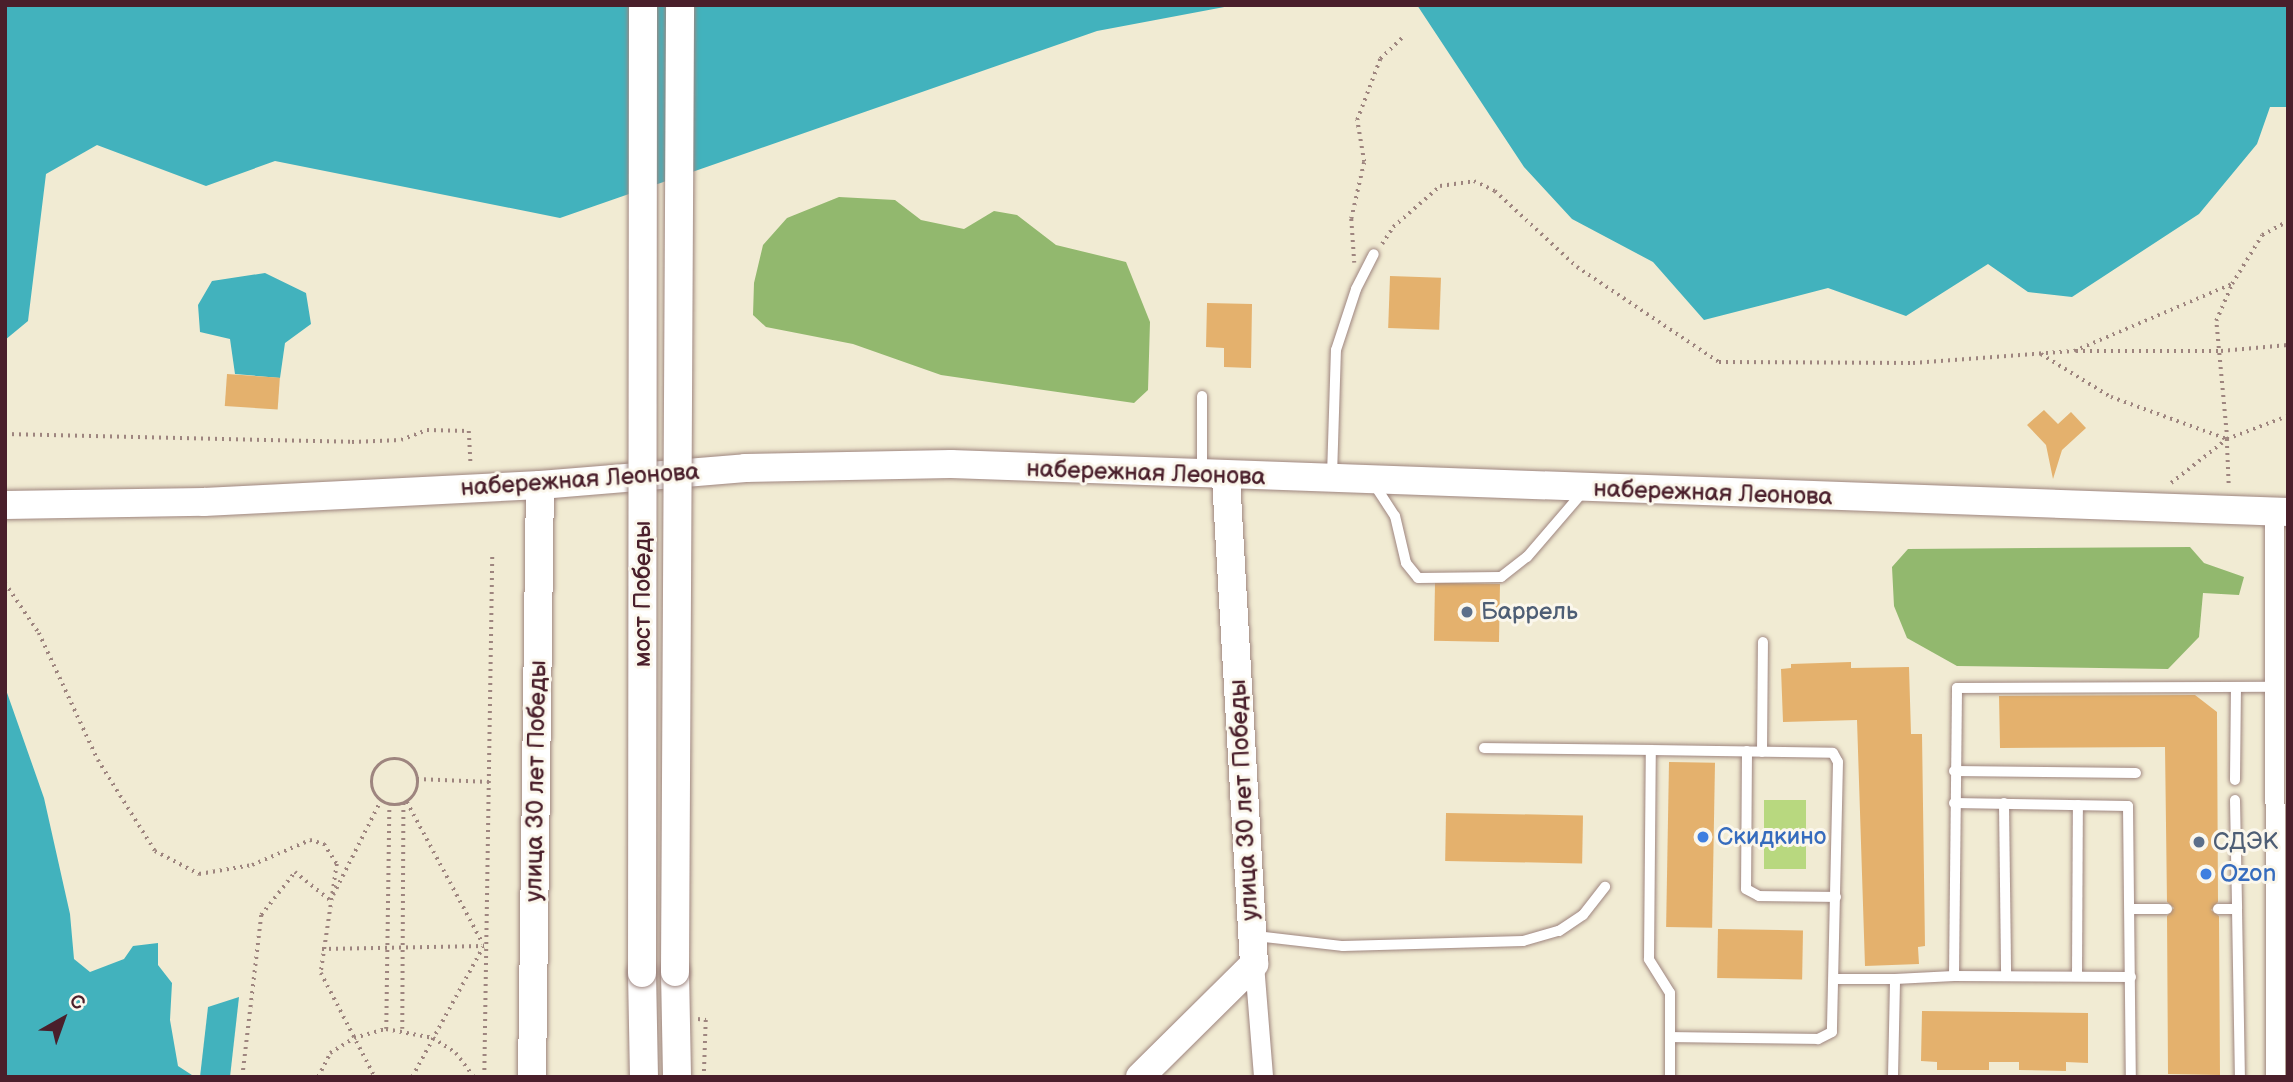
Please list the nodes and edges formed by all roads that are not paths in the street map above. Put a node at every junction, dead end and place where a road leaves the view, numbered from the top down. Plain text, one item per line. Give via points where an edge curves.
1 (643, 5) edge
2 (680, 5) edge
3 (1374, 254) road end
4 (1202, 396) dead end
5 (1214, 476) junction
6 (1332, 480) junction
7 (1371, 481) junction
8 (540, 485) junction
9 (1586, 488) junction
10 (5, 505) edge
11 (2281, 512) edge
12 (2281, 598) edge
13 (1763, 642) dead end
14 (2236, 687) junction
15 (2275, 687) junction
16 (1484, 748) dead end
17 (1651, 750) junction
18 (1747, 751) junction
19 (1762, 752) junction
20 (1954, 771) junction
21 (2136, 773) dead end
22 (2235, 780) dead end
23 (2235, 800) dead end
24 (1954, 803) junction
25 (2004, 803) junction
26 (2078, 805) junction
27 (1605, 887) dead end
28 (1836, 897) junction
29 (2130, 909) junction
30 (2167, 909) dead end
31 (2218, 909) dead end
32 (2237, 909) junction
33 (1252, 936) junction
34 (1254, 964) junction
35 (1954, 976) junction
36 (2006, 976) junction
37 (2077, 976) junction
38 (2131, 977) junction
39 (1835, 979) junction
40 (1895, 979) junction
41 (1671, 1037) junction
42 (532, 1077) edge
43 (644, 1077) edge
44 (677, 1077) edge
45 (1140, 1077) edge
46 (1264, 1077) edge
47 (1670, 1077) edge
48 (1893, 1077) edge
49 (2131, 1077) edge
50 (2240, 1077) edge
51 (2275, 1077) edge

1 - 43 main road, мост Победы, bridge
2 - 44 main road, bridge
3 - 6 lane via 1356,289 1336,350
4 - 5 lane
5 - 6 main road, набережная Леонова
5 - 8 main road, набережная Леонова via 950,464 745,468
5 - 33 main road, улица 30 лет Победы
6 - 7 main road, набережная Леонова
7 - 9 main road, набережная Леонова
7 - 9 lane via 1395,516 1406,563 1418,578 1501,577 1527,557
8 - 10 main road, набережная Леонова via 204,502
8 - 42 main road, улица 30 лет Победы
9 - 11 main road, набережная Леонова
11 - 12 street
12 - 15 street
13 - 19 lane
14 - 15 lane
14 - 20 lane via 1957,688
14 - 22 lane
15 - 51 street
16 - 17 lane
17 - 18 lane
17 - 41 lane via 1649,959 1670,993
18 - 19 lane
18 - 28 lane via 1746,889 1759,897
19 - 28 lane via 1836,756
20 - 21 lane
20 - 24 lane
23 - 32 lane
24 - 25 lane
24 - 35 lane
25 - 26 lane
25 - 36 lane
26 - 29 lane via 2128,806
26 - 37 lane
27 - 33 lane via 1583,915 1559,931 1522,941 1342,946
28 - 39 lane
29 - 30 lane
29 - 38 lane
31 - 32 lane
32 - 50 lane
33 - 34 main road, улица 30 лет Победы
34 - 45 main road
34 - 46 street
35 - 36 lane
35 - 40 lane
36 - 37 lane
37 - 38 lane
38 - 49 lane
39 - 40 lane
39 - 41 lane via 1835,1024 1827,1037
40 - 48 lane
41 - 47 lane

